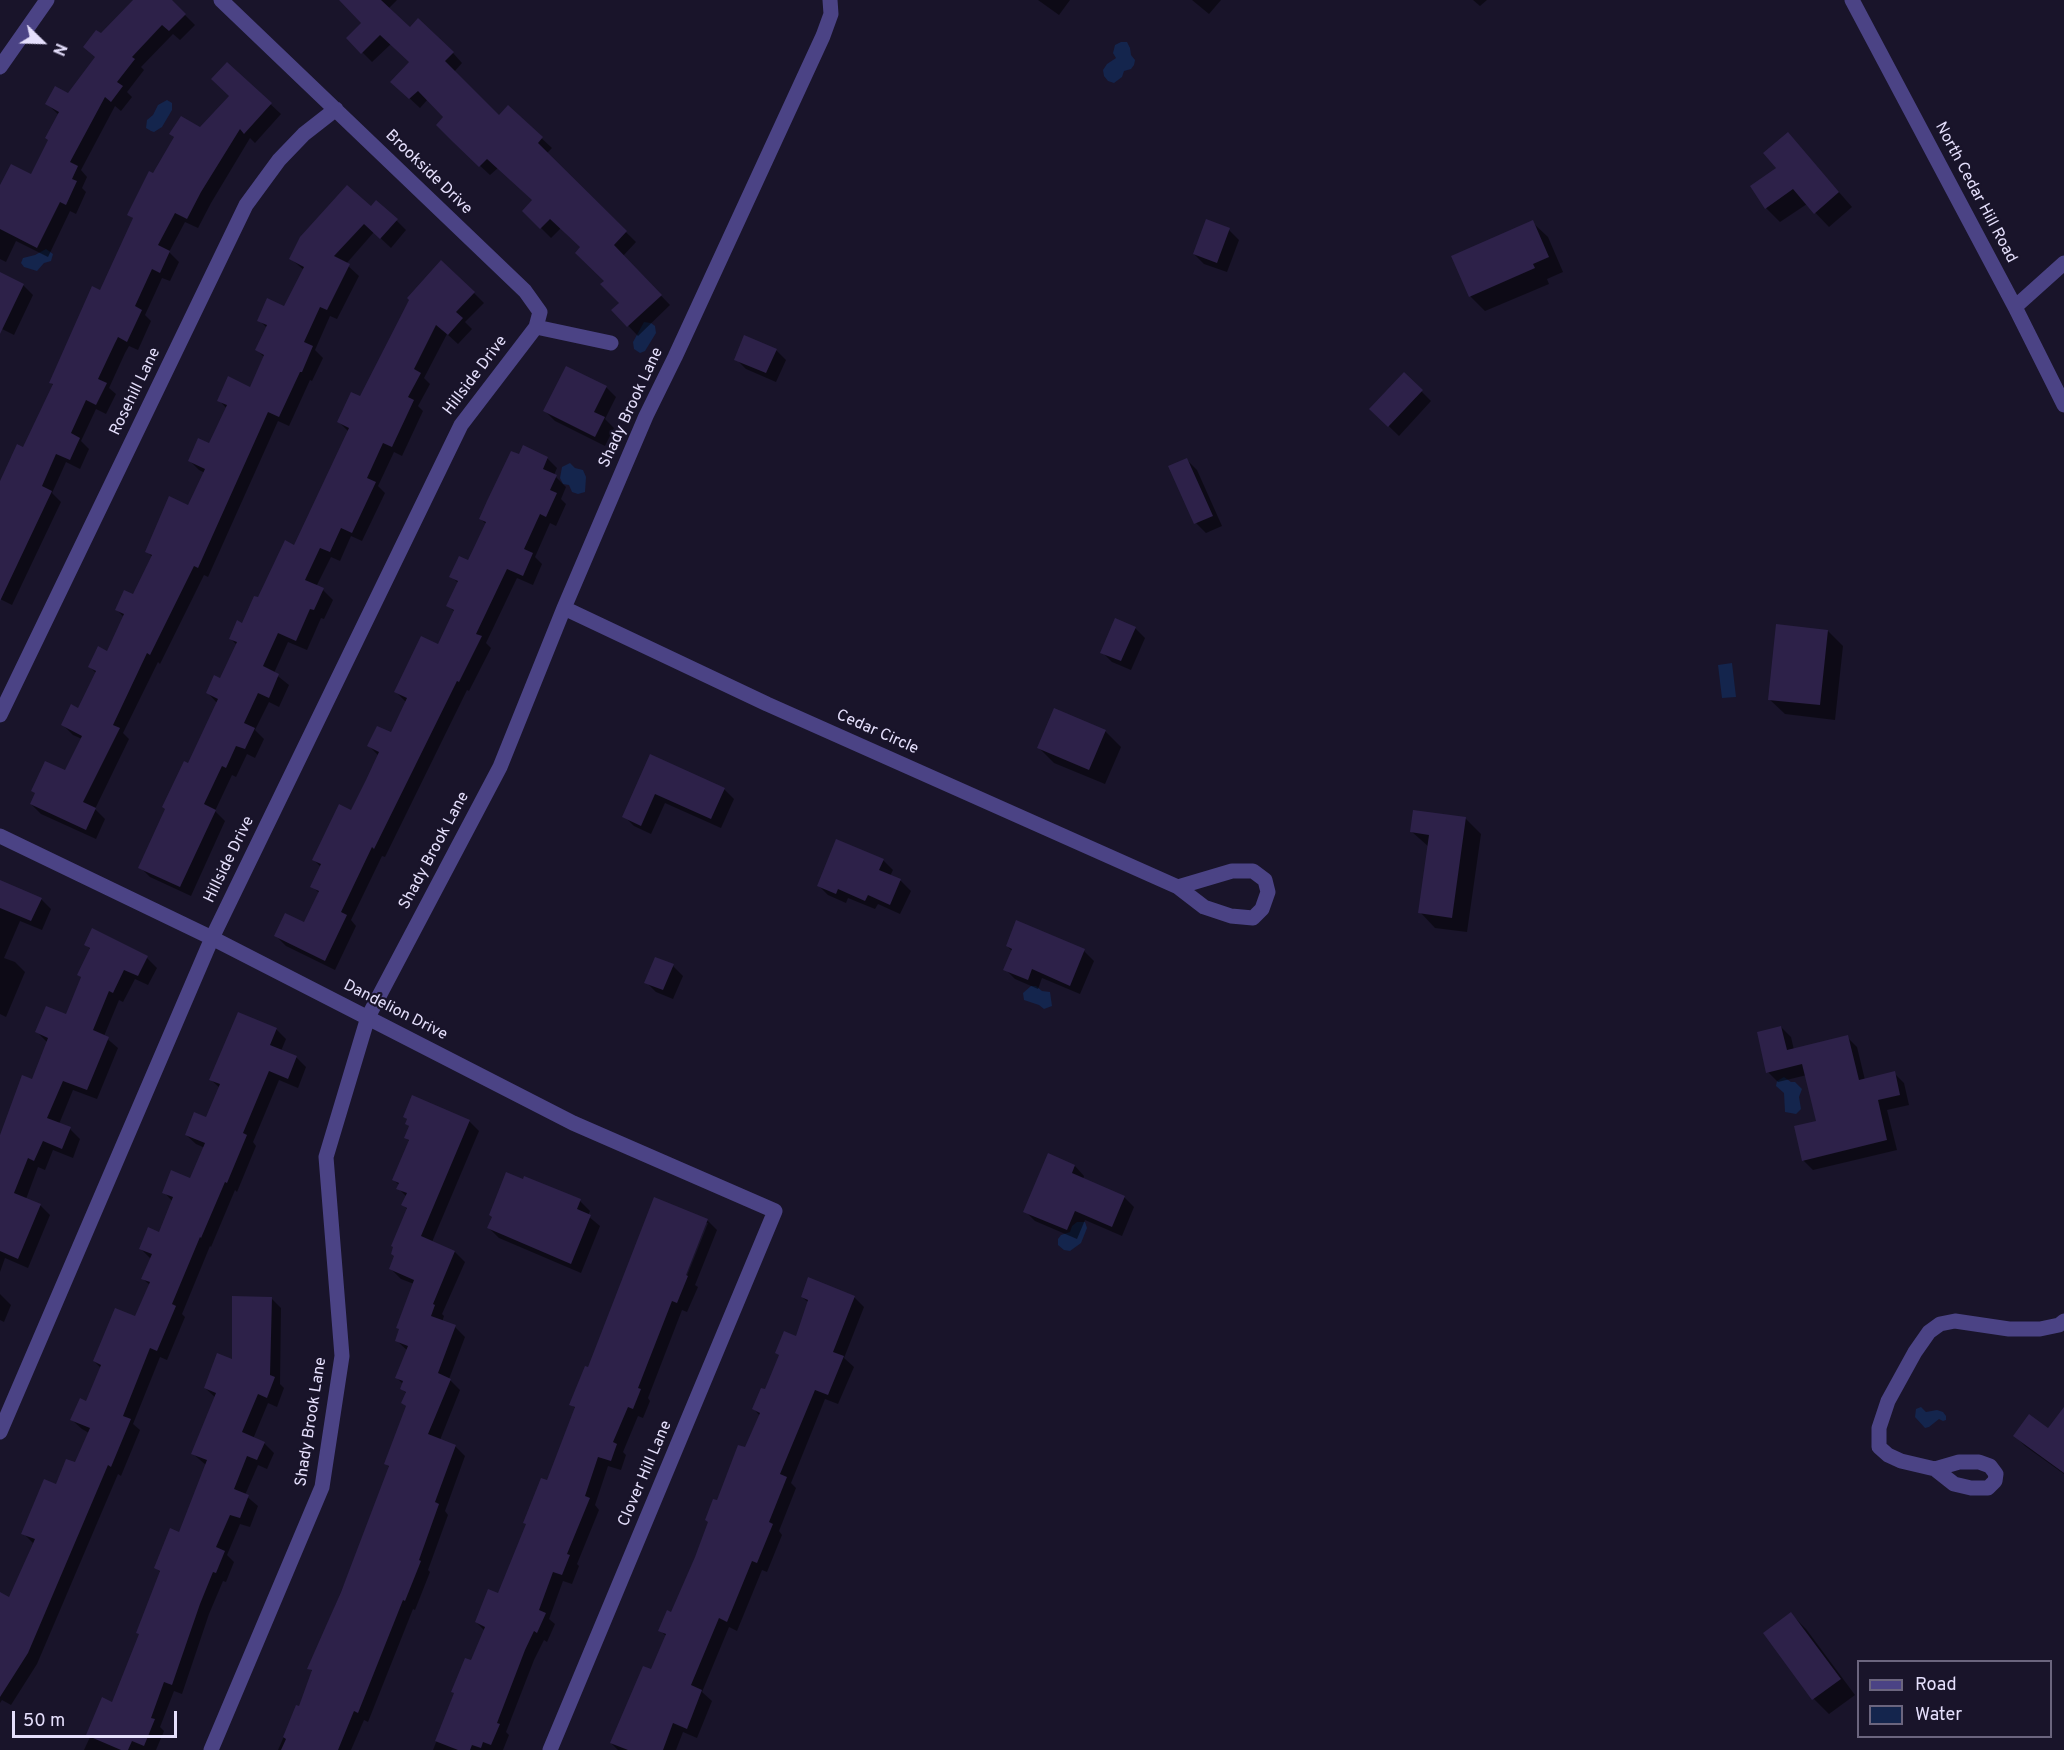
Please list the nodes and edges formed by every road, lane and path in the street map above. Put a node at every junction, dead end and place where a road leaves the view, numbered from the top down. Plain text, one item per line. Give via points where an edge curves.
1 (47, 0) edge
2 (221, 0) edge
3 (830, 0) edge
4 (1852, 0) edge
5 (0, 67) edge
6 (336, 108) junction
7 (2064, 262) edge
8 (2014, 307) junction
9 (536, 327) junction
10 (611, 344) dead end
11 (2064, 405) edge
12 (564, 608) junction
13 (0, 715) edge
14 (0, 836) edge
15 (1178, 887) junction
16 (212, 938) junction
17 (368, 1017) junction
18 (775, 1211) joint
19 (2064, 1321) edge
20 (0, 1432) edge
21 (1935, 1469) dead end
22 (211, 1750) edge
23 (550, 1750) edge

1 - 5 street
2 - 6 street, Brookside Drive
3 - 12 street, Shady Brook Lane via 831,14 823,36 646,416
4 - 8 street, North Cedar Hill Road
6 - 9 street, Brookside Drive via 525,291 540,312
6 - 13 street, Rosehill Lane via 279,160 246,205
7 - 8 street
8 - 11 street, North Cedar Hill Road
9 - 10 street
9 - 16 street, Hillside Drive via 461,425
12 - 15 street, Cedar Circle via 767,704
12 - 17 street, Shady Brook Lane via 500,767
14 - 16 street, Dandelion Drive
15 - 15 street, Cedar Circle via 1204,907 1253,918 1262,909 1268,892 1265,880 1252,871 1232,872
16 - 17 street, Dandelion Drive
16 - 20 street, Hillside Drive
17 - 18 street, Dandelion Drive via 573,1123
17 - 22 street, Shady Brook Lane via 326,1157 342,1356 322,1487
18 - 23 street, Clover Hill Lane
19 - 21 street via 2040,1329 1955,1321 1940,1324 1929,1332 1888,1401 1879,1428 1879,1447 1901,1461

